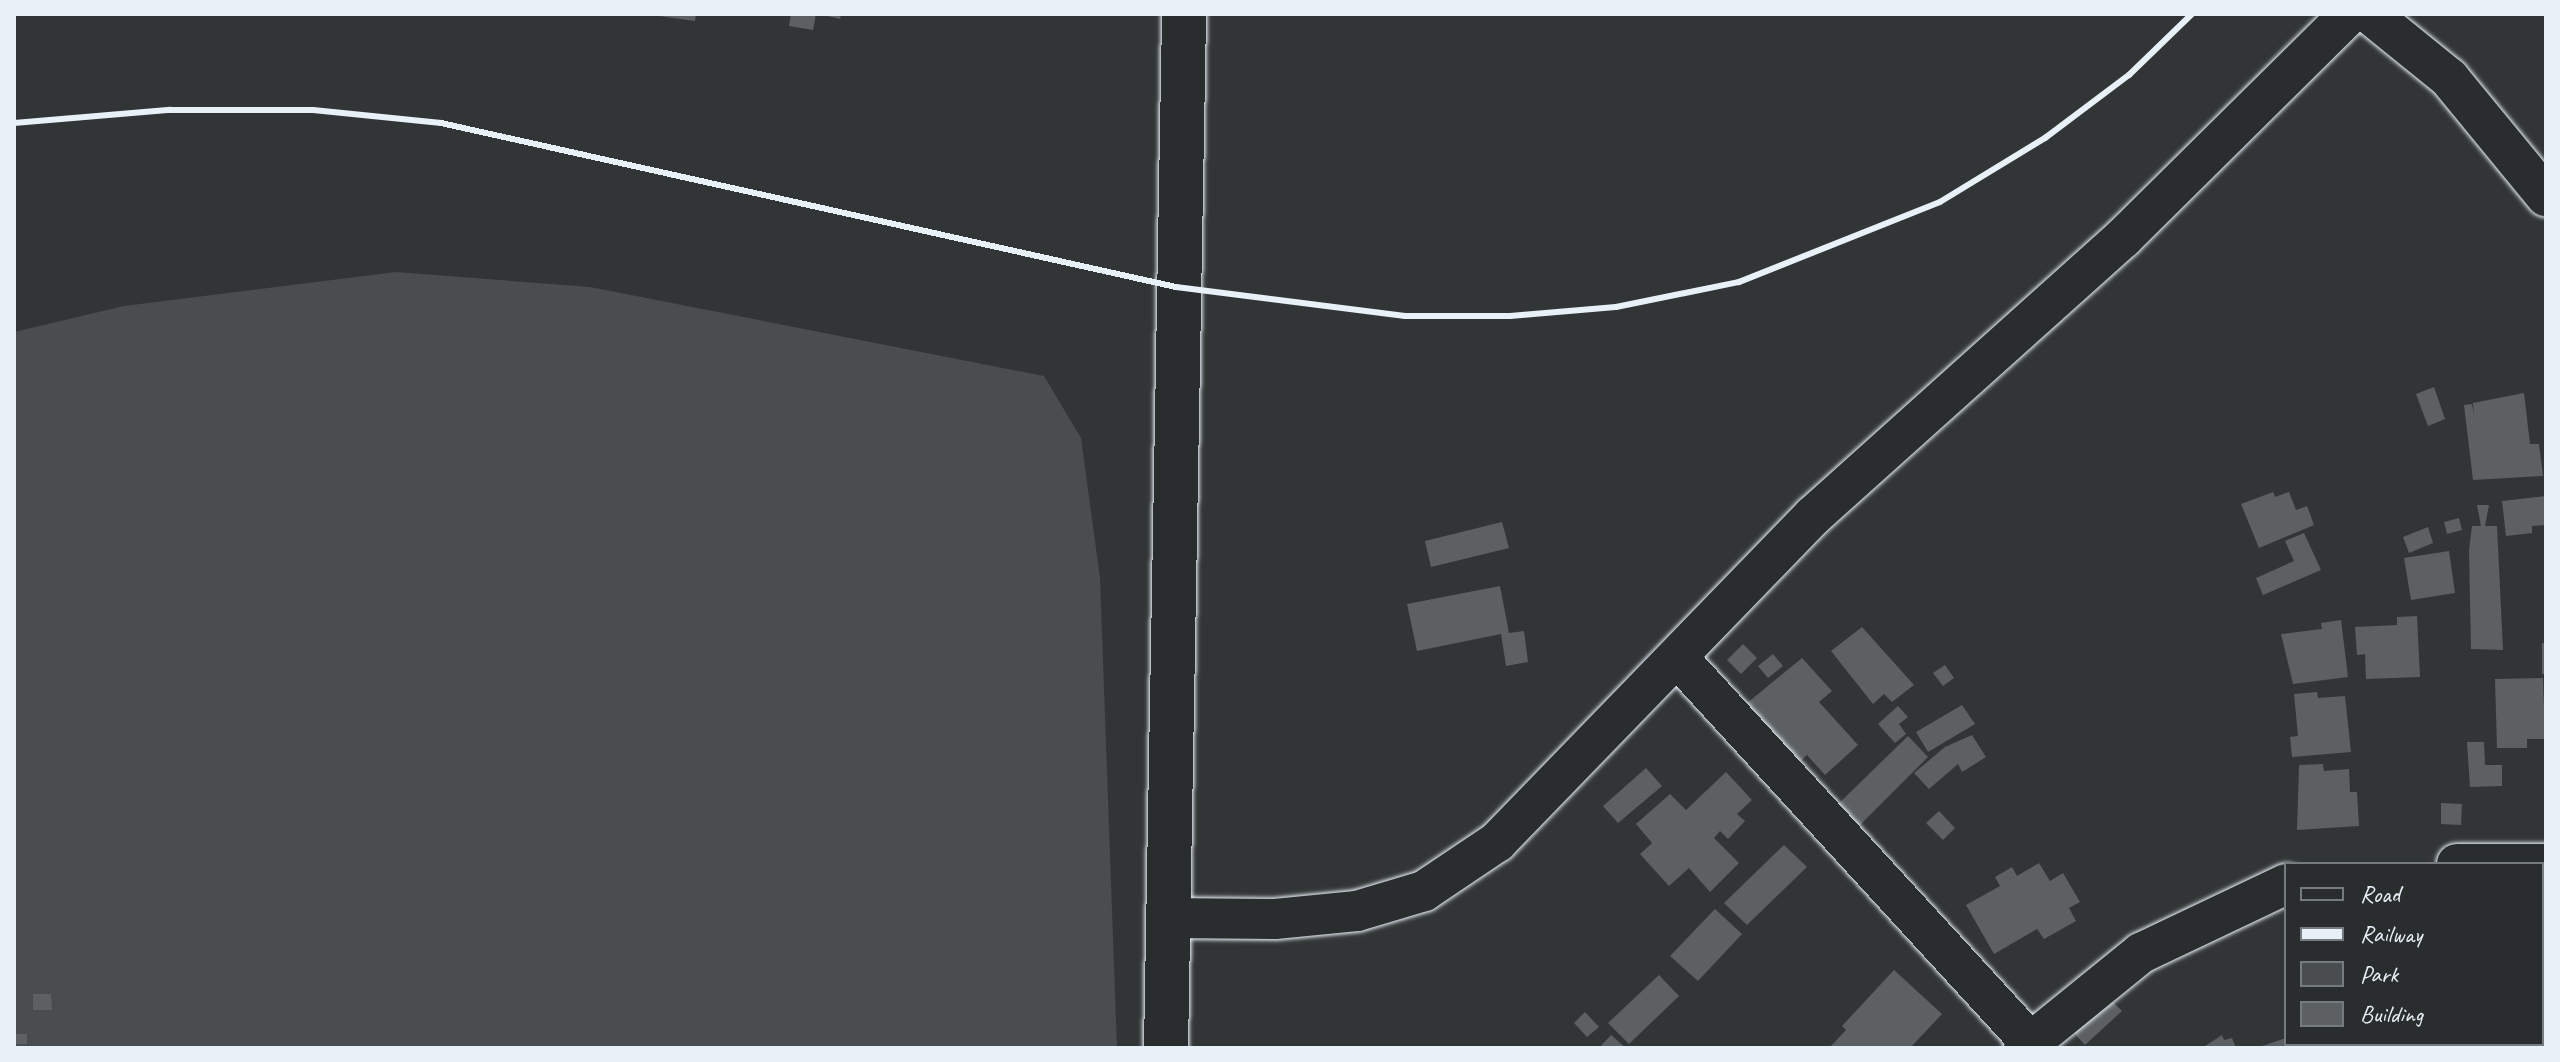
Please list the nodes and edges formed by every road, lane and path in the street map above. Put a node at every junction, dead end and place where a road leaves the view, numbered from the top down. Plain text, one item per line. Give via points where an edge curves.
1 (2349, 14) edge
2 (2370, 14) edge
3 (1176, 16) edge
4 (2546, 196) edge
5 (1677, 657) junction
6 (2284, 885) edge
7 (1167, 918) junction
8 (2027, 1045) edge
9 (1166, 1048) edge

1 - 5 street via 2123,238 1813,516
2 - 4 street via 2449,78
3 - 7 street
5 - 7 street via 1497,842 1424,891 1357,911 1275,919
5 - 8 street
6 - 8 street via 2141,953
7 - 9 street

